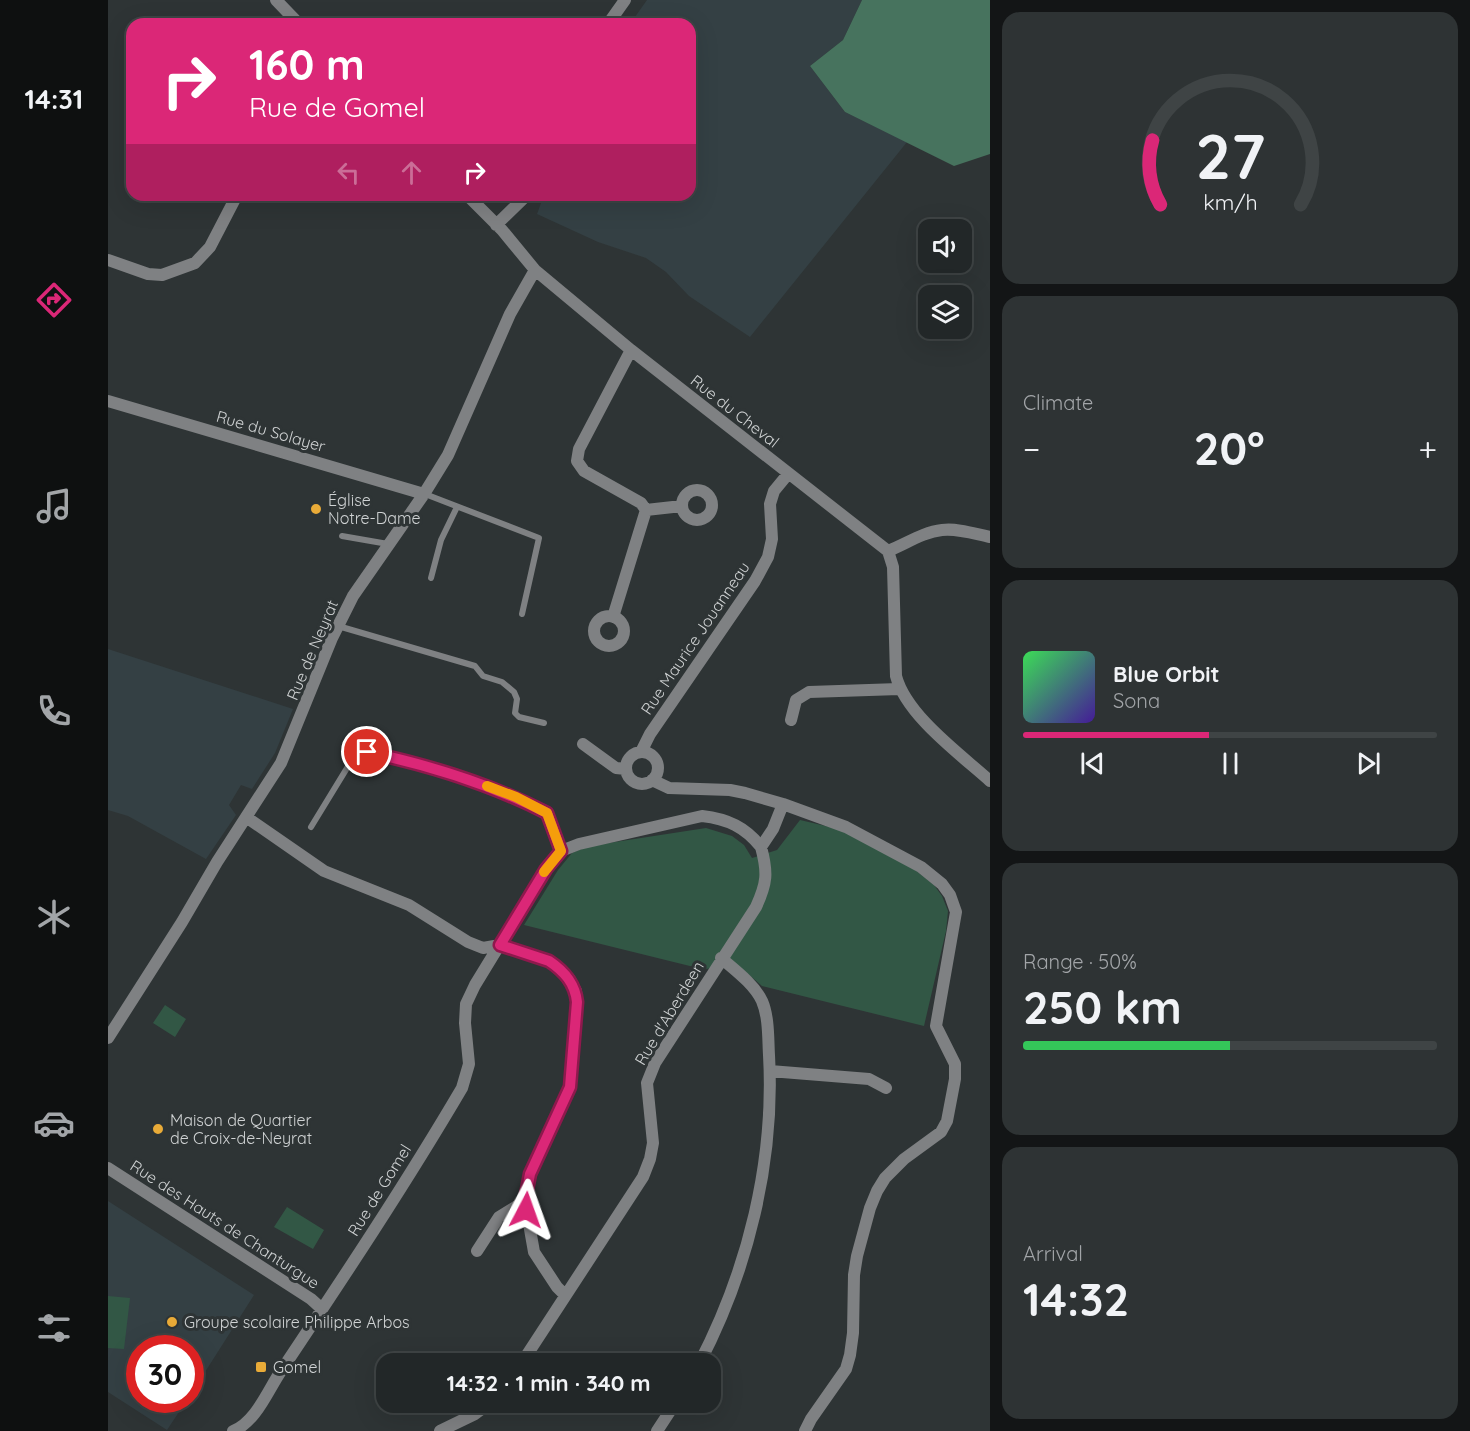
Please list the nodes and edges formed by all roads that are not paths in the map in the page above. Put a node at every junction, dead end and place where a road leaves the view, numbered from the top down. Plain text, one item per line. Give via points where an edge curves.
1 (276, 0) edge
2 (609, 0) edge
3 (622, 4) edge
4 (293, 18) edge
5 (612, 18) edge
6 (234, 201) edge
7 (473, 201) edge
8 (521, 201) edge
9 (496, 225) junction
10 (108, 260) edge
11 (535, 270) junction
12 (631, 350) junction
13 (108, 401) edge
14 (788, 474) junction
15 (424, 494) junction
16 (682, 506) dead end
17 (457, 507) junction
18 (646, 510) junction
19 (342, 536) dead end
20 (990, 537) edge
21 (388, 544) junction
22 (888, 551) junction
23 (431, 578) dead end
24 (522, 614) dead end
25 (613, 617) dead end
26 (338, 626) junction
27 (899, 689) junction
28 (791, 720) dead end
29 (544, 723) dead end
30 (583, 744) dead end
31 (641, 752) junction
32 (626, 769) junction
33 (989, 779) edge
34 (652, 780) junction
35 (783, 804) junction
36 (246, 817) junction
37 (311, 827) dead end
38 (761, 847) junction
39 (561, 851) junction
40 (500, 945) junction
41 (721, 958) junction
42 (108, 1038) edge
43 (770, 1071) junction
44 (886, 1088) dead end
45 (108, 1168) edge
46 (525, 1200) junction
47 (477, 1251) dead end
48 (565, 1295) junction
49 (322, 1309) junction
50 (528, 1353) edge
51 (704, 1353) edge
52 (476, 1413) edge
53 (669, 1413) edge
54 (458, 1426) edge
55 (233, 1431) edge
56 (440, 1431) edge
57 (657, 1431) edge
58 (805, 1431) edge

1 - 4 street
2 - 3 street
3 - 5 street
6 - 10 street via 210,247 195,263 162,275
7 - 9 street, Rue du Cheval
8 - 9 street
9 - 11 street, Rue du Cheval
11 - 12 street, Rue du Cheval
11 - 15 street, Rue de Neyrat via 510,314 448,455
12 - 14 street, Rue du Cheval
12 - 18 street via 579,448 577,461 584,471 641,503
13 - 15 street, Rue du Solayer
14 - 22 street, Rue du Cheval
14 - 31 street, Rue Maurice Jouanneau via 774,491 770,504 772,540 755,581
15 - 17 lane
15 - 21 street, Rue de Neyrat
16 - 18 street
17 - 23 lane via 441,540
17 - 24 lane via 538,538
18 - 25 street
19 - 21 lane
20 - 22 street via 942,530
21 - 26 street, Rue de Neyrat
22 - 27 street via 893,567
26 - 29 lane via 475,666 483,676 502,682 514,692 515,713 519,717
26 - 36 street, Rue de Neyrat via 281,763
27 - 28 street via 809,692 796,700
27 - 33 street via 924,720
30 - 32 street via 616,768
31 - 32 street via 632,755
31 - 34 street via 655,760 657,770
32 - 34 street via 634,782
34 - 35 street via 669,788 730,790
35 - 38 street via 774,829
35 - 58 street via 846,827 921,867 942,884 956,912 936,1026 955,1064 947,1121 941,1132 904,1159 877,1191 856,1256 850,1355 842,1375
36 - 40 street via 324,871 409,905 468,942 483,948
36 - 42 street, Rue de Neyrat
37 - 39 lane via 355,755 367,752 468,779 547,813
38 - 39 street via 750,833 732,822 702,816
38 - 41 street, Rue d'Aberdeen via 765,887
39 - 40 street, Rue de Gomel
40 - 46 street via 554,964 576,991 570,1087 530,1174
40 - 49 street, Rue de Gomel via 466,1004 469,1064 462,1088
41 - 43 street via 740,974 762,1003
41 - 48 street, Rue d'Aberdeen via 655,1063 647,1083 653,1143 643,1177
43 - 44 street via 869,1079
43 - 51 street via 765,1157 748,1238 734,1285
45 - 49 street, Rue des Hauts de Chanturgue
46 - 47 street via 499,1217
46 - 48 street via 534,1252
48 - 50 street, Rue d'Aberdeen
49 - 55 street, Rue de Gomel via 256,1411
52 - 54 street
53 - 57 street
54 - 56 street

